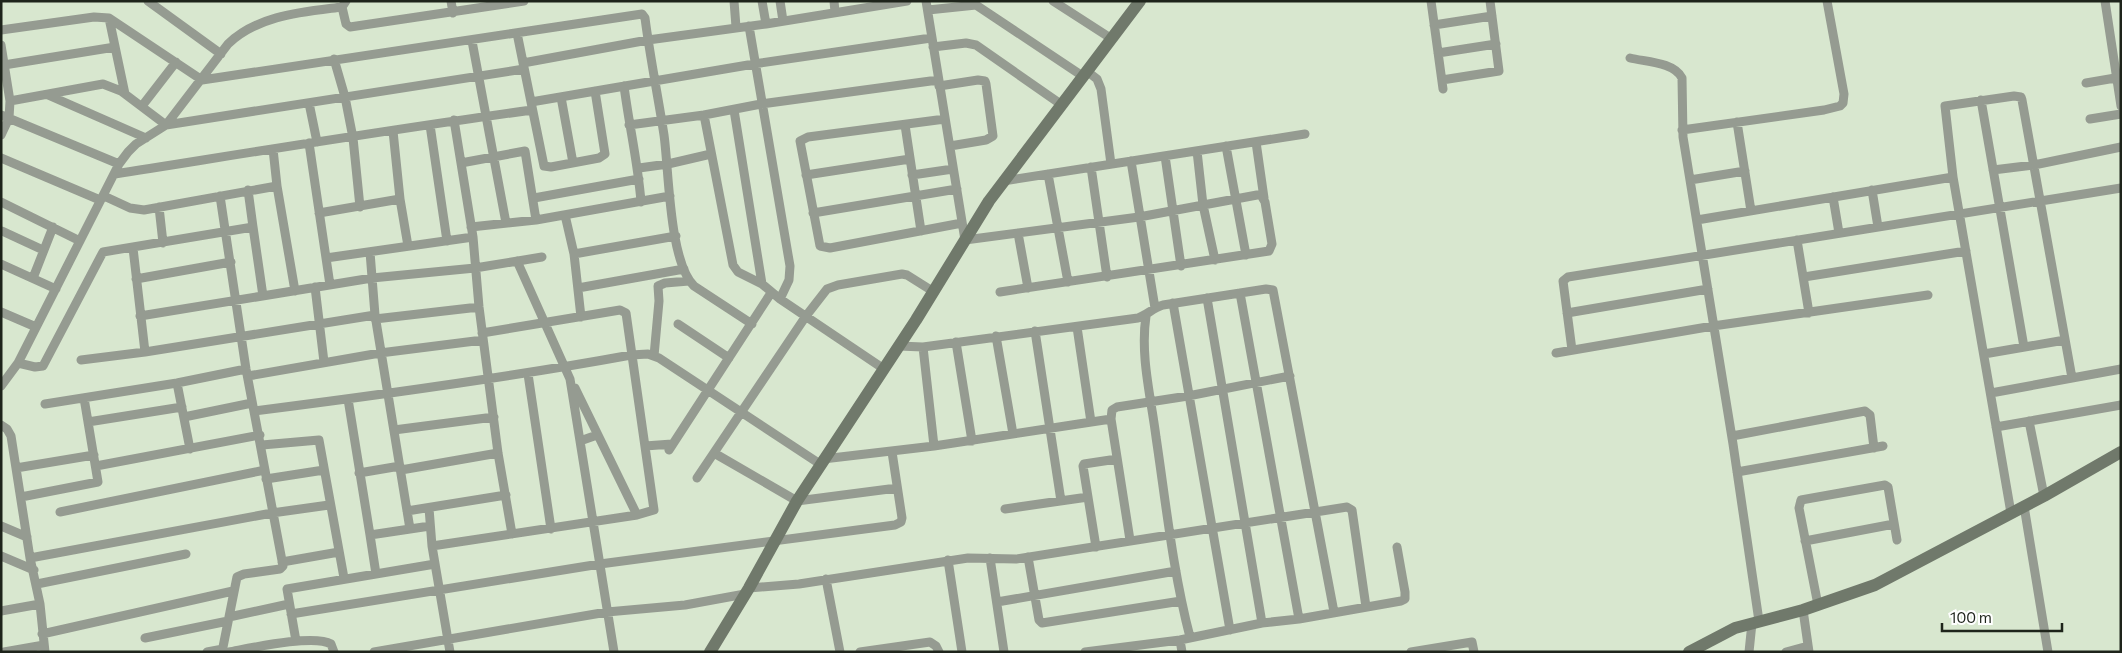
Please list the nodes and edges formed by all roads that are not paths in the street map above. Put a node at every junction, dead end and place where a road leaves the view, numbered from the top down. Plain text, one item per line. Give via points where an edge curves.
1 (148, 1) edge
2 (451, 1) edge
3 (524, 1) edge
4 (734, 1) edge
5 (762, 1) edge
6 (780, 1) edge
7 (834, 1) edge
8 (907, 1) edge
9 (1053, 1) edge
10 (1140, 1) edge
11 (1431, 1) edge
12 (1490, 1) edge
13 (1827, 1) edge
14 (2105, 1) edge
15 (344, 4) edge
16 (927, 6) edge
17 (835, 12) junction
18 (453, 13) junction
19 (1492, 16) junction
20 (109, 18) junction
21 (783, 22) junction
22 (766, 24) junction
23 (1434, 25) junction
24 (749, 26) junction
25 (736, 27) junction
26 (1, 30) edge
27 (517, 34) junction
28 (1112, 39) junction
29 (648, 40) junction
30 (472, 41) junction
31 (932, 43) junction
32 (1496, 44) junction
33 (1, 45) edge
34 (115, 47) junction
35 (221, 54) junction
36 (1438, 54) junction
37 (1630, 58) dead end
38 (334, 59) junction
39 (176, 62) junction
40 (4, 64) junction
41 (754, 64) junction
42 (524, 66) junction
43 (480, 75) junction
44 (1086, 75) junction
45 (2119, 78) edge
46 (202, 80) junction
47 (656, 81) junction
48 (939, 83) junction
49 (2086, 83) dead end
50 (624, 86) junction
51 (595, 91) junction
52 (48, 94) junction
53 (125, 94) junction
54 (345, 97) junction
55 (561, 97) junction
56 (1981, 100) junction
57 (10, 101) junction
58 (309, 103) junction
59 (761, 104) junction
60 (1062, 105) junction
61 (142, 106) junction
62 (531, 106) junction
63 (2121, 106) edge
64 (734, 110) junction
65 (2121, 114) edge
66 (704, 115) junction
67 (5, 116) edge
68 (487, 116) junction
69 (945, 119) junction
70 (2090, 119) dead end
71 (454, 120) junction
72 (662, 121) junction
73 (1737, 122) junction
74 (430, 125) junction
75 (630, 125) junction
76 (905, 125) junction
77 (166, 126) junction
78 (1682, 130) junction
79 (393, 131) junction
80 (1305, 134) dead end
81 (1, 135) edge
82 (146, 138) junction
83 (353, 138) junction
84 (313, 142) junction
85 (1256, 142) junction
86 (950, 146) junction
87 (1226, 146) junction
88 (2121, 147) edge
89 (539, 148) junction
90 (273, 149) junction
91 (525, 151) junction
92 (1197, 151) junction
93 (712, 154) junction
94 (1165, 156) junction
95 (494, 157) junction
96 (1, 158) edge
97 (910, 159) junction
98 (1131, 161) junction
99 (461, 163) junction
100 (573, 163) junction
101 (119, 164) junction
102 (668, 164) junction
103 (1112, 164) junction
104 (2034, 165) junction
105 (1091, 167) junction
106 (639, 168) junction
107 (954, 169) junction
108 (1993, 170) junction
109 (1745, 171) junction
110 (115, 174) junction
111 (1048, 174) junction
112 (806, 175) junction
113 (912, 175) junction
114 (1953, 176) junction
115 (639, 179) junction
116 (1690, 180) junction
117 (1003, 181) junction
118 (277, 186) junction
119 (2121, 188) edge
120 (957, 189) junction
121 (248, 190) junction
122 (1872, 190) junction
123 (220, 196) junction
124 (670, 196) junction
125 (916, 196) junction
126 (1833, 197) junction
127 (102, 198) junction
128 (534, 198) junction
129 (1264, 198) junction
130 (400, 199) junction
131 (1234, 199) junction
132 (2040, 200) junction
133 (1, 202) edge
134 (641, 202) junction
135 (1203, 205) junction
136 (159, 207) junction
137 (360, 207) junction
138 (1999, 208) junction
139 (1172, 210) junction
140 (1751, 211) junction
141 (319, 213) junction
142 (813, 213) junction
143 (1960, 214) junction
144 (565, 215) junction
145 (1139, 217) junction
146 (536, 220) junction
147 (1697, 220) junction
148 (1099, 222) junction
149 (962, 223) junction
150 (506, 224) junction
151 (53, 227) junction
152 (253, 227) junction
153 (1058, 227) junction
154 (1878, 227) junction
155 (471, 228) junction
156 (2, 231) dead end
157 (921, 231) junction
158 (225, 232) junction
159 (1018, 232) junction
160 (1839, 234) junction
161 (676, 236) junction
162 (473, 237) junction
163 (964, 240) junction
164 (1797, 240) junction
165 (80, 241) junction
166 (447, 241) junction
167 (163, 243) junction
168 (408, 246) junction
169 (133, 248) junction
170 (44, 250) junction
171 (1966, 251) junction
172 (370, 252) junction
173 (574, 254) junction
174 (1703, 254) junction
175 (1246, 255) junction
176 (542, 257) dead end
177 (326, 258) junction
178 (1214, 260) junction
179 (517, 261) junction
180 (231, 262) junction
181 (1, 264) edge
182 (1181, 266) junction
183 (475, 268) junction
184 (684, 269) junction
185 (1148, 270) junction
186 (1107, 277) junction
187 (1804, 277) junction
188 (33, 278) junction
189 (372, 278) junction
190 (136, 280) junction
191 (689, 281) junction
192 (1068, 282) junction
193 (762, 284) junction
194 (330, 285) junction
195 (315, 287) junction
196 (578, 288) junction
197 (1028, 288) junction
198 (56, 289) junction
199 (1708, 289) junction
200 (295, 291) junction
201 (934, 292) junction
202 (1000, 292) dead end
203 (772, 293) junction
204 (1240, 293) junction
205 (263, 296) junction
206 (1928, 296) dead end
207 (1207, 298) junction
208 (237, 299) junction
209 (780, 299) junction
210 (1172, 303) junction
211 (479, 306) junction
212 (1155, 308) junction
213 (1, 312) edge
214 (1810, 312) junction
215 (1567, 314) junction
216 (140, 316) junction
217 (806, 316) junction
218 (1146, 316) junction
219 (375, 317) junction
220 (581, 317) junction
221 (320, 323) junction
222 (545, 324) junction
223 (678, 324) dead end
224 (752, 324) junction
225 (1713, 326) junction
226 (36, 327) junction
227 (1076, 327) junction
228 (1035, 331) junction
229 (241, 336) junction
230 (483, 336) junction
231 (996, 336) junction
232 (2065, 340) junction
233 (956, 342) junction
234 (899, 346) junction
235 (923, 347) junction
236 (2024, 347) junction
237 (1572, 350) junction
238 (145, 352) junction
239 (380, 353) junction
240 (1556, 353) dead end
241 (1984, 354) junction
242 (632, 355) junction
243 (654, 356) junction
244 (729, 358) junction
245 (81, 360) dead end
246 (324, 362) junction
247 (18, 363) junction
248 (566, 367) junction
249 (884, 369) junction
250 (2121, 370) edge
251 (247, 373) junction
252 (528, 374) junction
253 (1290, 376) junction
254 (2072, 378) junction
255 (489, 379) junction
256 (570, 379) junction
257 (1256, 381) junction
258 (177, 383) junction
259 (1, 386) edge
260 (1223, 388) junction
261 (707, 391) junction
262 (1991, 393) junction
263 (388, 394) junction
264 (1188, 396) junction
265 (84, 398) junction
266 (348, 399) junction
267 (1151, 402) junction
268 (45, 404) dead end
269 (2121, 405) edge
270 (182, 407) junction
271 (253, 407) junction
272 (742, 414) junction
273 (494, 416) junction
274 (184, 417) junction
275 (1111, 419) junction
276 (2029, 421) junction
277 (88, 422) junction
278 (1091, 422) junction
279 (4, 427) edge
280 (1996, 427) junction
281 (1050, 428) junction
282 (394, 430) junction
283 (1013, 434) junction
284 (260, 435) junction
285 (597, 435) junction
286 (1732, 436) junction
287 (1, 439) edge
288 (580, 441) junction
289 (972, 441) junction
290 (262, 445) junction
291 (645, 446) junction
292 (934, 446) junction
293 (190, 449) junction
294 (892, 452) junction
295 (2121, 452) edge
296 (498, 453) junction
297 (94, 454) junction
298 (714, 454) junction
299 (1117, 459) junction
300 (821, 462) junction
301 (96, 466) junction
302 (16, 468) junction
303 (401, 468) junction
304 (324, 470) junction
305 (1737, 472) junction
306 (359, 473) junction
307 (265, 474) junction
308 (697, 478) dead end
309 (897, 488) junction
310 (506, 495) junction
311 (2044, 496) junction
312 (21, 497) junction
313 (1088, 497) junction
314 (797, 501) junction
315 (1061, 501) junction
316 (330, 505) junction
317 (2024, 506) junction
318 (429, 508) junction
319 (1005, 510) dead end
320 (407, 511) junction
321 (60, 512) dead end
322 (1314, 512) junction
323 (272, 513) junction
324 (2011, 513) junction
325 (637, 515) junction
326 (1281, 517) junction
327 (594, 522) junction
328 (1245, 524) junction
329 (1894, 524) junction
330 (1, 526) edge
331 (430, 526) junction
332 (1212, 528) junction
333 (410, 529) junction
334 (551, 529) junction
335 (1170, 533) junction
336 (512, 534) junction
337 (370, 535) junction
338 (27, 537) junction
339 (1130, 540) junction
340 (1897, 540) dead end
341 (1805, 541) junction
342 (775, 542) junction
343 (432, 546) junction
344 (1096, 547) junction
345 (1397, 547) dead end
346 (339, 552) junction
347 (186, 554) dead end
348 (1, 556) edge
349 (1028, 557) junction
350 (30, 558) junction
351 (990, 558) junction
352 (948, 560) junction
353 (282, 562) junction
354 (435, 564) junction
355 (600, 564) junction
356 (34, 570) junction
357 (1176, 571) junction
358 (376, 574) junction
359 (344, 578) junction
360 (826, 579) junction
361 (37, 584) junction
362 (233, 591) junction
363 (747, 591) junction
364 (440, 592) junction
365 (1034, 596) junction
366 (1181, 601) junction
367 (996, 602) junction
368 (40, 604) junction
369 (289, 604) junction
370 (1818, 605) junction
371 (1366, 607) junction
372 (1804, 610) junction
373 (1, 611) edge
374 (607, 612) junction
375 (1334, 612) junction
376 (291, 614) junction
377 (1299, 618) junction
378 (229, 619) junction
379 (1756, 622) junction
380 (1262, 623) junction
381 (1230, 630) junction
382 (42, 634) junction
383 (1190, 637) junction
384 (145, 638) dead end
385 (448, 638) junction
386 (1180, 640) junction
387 (296, 641) junction
388 (45, 648) edge
389 (1809, 649) edge
390 (225, 651) edge
391 (4, 652) edge
392 (207, 652) edge
393 (334, 652) edge
394 (374, 652) edge
395 (450, 652) edge
396 (614, 652) edge
397 (710, 652) edge
398 (840, 652) edge
399 (860, 652) edge
400 (939, 652) edge
401 (962, 652) edge
402 (1004, 652) edge
403 (1085, 652) edge
404 (1182, 652) edge
405 (1411, 652) edge
406 (1474, 652) edge
407 (1689, 652) edge
408 (1749, 652) edge
409 (1786, 652) edge
410 (2048, 652) edge

1 - 35 street
2 - 18 street
3 - 18 street
4 - 25 street
5 - 22 street
6 - 21 street
7 - 17 street
8 - 17 street
9 - 28 street
10 - 28 street
11 - 23 street
12 - 19 street
13 - 73 street via 1843,102 1840,106 1824,110
14 - 45 street
15 - 18 street via 348,27
15 - 35 street via 290,14 254,27 236,36
16 - 31 street
16 - 44 street via 976,5
17 - 21 street
19 - 23 street
19 - 32 street
20 - 26 street via 94,17
20 - 34 street
20 - 39 street
21 - 22 street
22 - 24 street
23 - 36 street
24 - 25 street
24 - 41 street
25 - 29 street
27 - 29 street via 639,14 644,15
27 - 30 street
27 - 42 street
28 - 44 street
29 - 42 street
29 - 47 street
30 - 38 street
30 - 43 street
31 - 41 street
31 - 48 street
31 - 60 street via 976,46
32 - 36 street
32 - 36 street via 1499,71 1442,85
33 - 40 street
34 - 40 street
34 - 53 street
35 - 46 street
37 - 78 street via 1671,67 1680,73 1683,85
38 - 46 street
38 - 54 street
39 - 46 street
39 - 61 street
40 - 57 street
41 - 47 street
41 - 59 street
42 - 43 street
42 - 62 street
43 - 54 street
43 - 68 street
44 - 60 street
44 - 103 street via 1097,79 1101,89
45 - 49 street
45 - 63 street
46 - 77 street
47 - 50 street
47 - 72 street
48 - 59 street
48 - 69 street
48 - 86 street via 978,80 986,84 993,136
50 - 51 street
50 - 75 street
51 - 55 street
51 - 100 street via 605,154
52 - 53 street via 103,84
52 - 57 street
52 - 82 street
53 - 61 street
54 - 58 street
54 - 83 street
55 - 62 street
55 - 100 street
56 - 104 street via 2021,97
56 - 108 street
56 - 114 street via 1944,108
57 - 67 street
58 - 77 street
58 - 84 street
59 - 64 street
59 - 209 street via 790,271
60 - 117 street
61 - 77 street
62 - 68 street
62 - 89 street
64 - 66 street
64 - 193 street
65 - 70 street
66 - 72 street
66 - 93 street
67 - 81 street
67 - 101 street
68 - 71 street
68 - 95 street
69 - 76 street
69 - 86 street
71 - 74 street
71 - 99 street
72 - 75 street
72 - 102 street
73 - 78 street
73 - 109 street
74 - 79 street
74 - 166 street
75 - 106 street
76 - 97 street
76 - 112 street via 803,138 800,141
77 - 82 street
78 - 116 street
79 - 83 street
79 - 130 street
80 - 85 street
82 - 101 street
83 - 84 street
83 - 137 street
84 - 90 street
84 - 141 street
85 - 87 street
85 - 129 street
86 - 107 street
87 - 92 street
87 - 131 street
88 - 104 street
89 - 91 street
89 - 100 street via 544,166
90 - 110 street
90 - 118 street
91 - 95 street
91 - 128 street
92 - 94 street
92 - 135 street
93 - 102 street
93 - 193 street via 733,265 738,272
94 - 98 street
94 - 139 street
95 - 99 street
95 - 150 street
96 - 127 street
97 - 112 street
97 - 113 street
98 - 103 street
98 - 145 street
99 - 155 street
101 - 110 street
102 - 106 street
102 - 124 street
103 - 105 street
104 - 108 street
104 - 132 street
105 - 111 street
105 - 148 street
106 - 115 street
107 - 113 street
107 - 120 street
108 - 138 street
109 - 116 street
109 - 140 street
110 - 127 street
111 - 117 street
111 - 153 street
112 - 142 street
113 - 125 street
114 - 122 street
114 - 143 street
115 - 128 street
115 - 134 street
116 - 147 street
117 - 163 street
118 - 121 street
118 - 200 street
119 - 132 street
120 - 125 street
120 - 149 street
121 - 123 street
121 - 152 street
122 - 126 street
122 - 154 street
123 - 136 street
123 - 158 street
124 - 134 street
124 - 161 street
125 - 142 street
125 - 157 street
126 - 140 street
126 - 160 street
127 - 136 street via 137,210
127 - 165 street
128 - 146 street
129 - 131 street via 1257,195
129 - 175 street via 1272,248
130 - 137 street
130 - 168 street
131 - 135 street
131 - 175 street
132 - 138 street
132 - 232 street
133 - 151 street
134 - 144 street
135 - 139 street
135 - 178 street
136 - 167 street
137 - 141 street
138 - 143 street
138 - 236 street
139 - 145 street
139 - 182 street
140 - 147 street
141 - 177 street
142 - 157 street via 818,242 824,248
143 - 154 street
143 - 171 street
144 - 146 street
144 - 173 street
145 - 148 street
145 - 185 street
146 - 150 street
147 - 174 street
148 - 153 street
148 - 186 street
149 - 157 street
149 - 163 street
150 - 155 street
151 - 165 street
151 - 170 street
152 - 158 street
152 - 205 street
153 - 159 street
153 - 192 street
154 - 160 street
155 - 162 street
156 - 170 street
158 - 167 street
158 - 180 street
159 - 163 street
159 - 197 street
160 - 164 street
161 - 173 street
161 - 184 street
162 - 166 street
162 - 183 street
163 - 201 street
164 - 174 street
164 - 187 street
165 - 198 street
166 - 168 street
167 - 169 street
168 - 172 street
169 - 190 street
169 - 247 street via 103,252 43,366
170 - 188 street
171 - 187 street
171 - 241 street
172 - 177 street
172 - 189 street
173 - 196 street
174 - 199 street
174 - 215 street via 1564,278
175 - 178 street
176 - 179 street
177 - 194 street
178 - 182 street
179 - 183 street
179 - 222 street
180 - 190 street
180 - 208 street
181 - 188 street
182 - 185 street
183 - 189 street
183 - 211 street
184 - 191 street
184 - 196 street
185 - 186 street
185 - 212 street
186 - 192 street
187 - 214 street
188 - 198 street
189 - 194 street
189 - 219 street
190 - 216 street
191 - 224 street
191 - 243 street via 658,286
192 - 197 street
193 - 203 street
194 - 195 street
195 - 200 street
195 - 221 street
196 - 220 street
197 - 202 street
198 - 226 street
199 - 215 street
199 - 225 street
200 - 205 street
201 - 217 street via 902,274 838,285 827,289
201 - 234 street
203 - 209 street
203 - 224 street
204 - 207 street
204 - 253 street via 1273,290
204 - 257 street
205 - 208 street
206 - 214 street
207 - 210 street
207 - 260 street
208 - 216 street
208 - 229 street
209 - 217 street
210 - 212 street
210 - 264 street
211 - 219 street
211 - 230 street
212 - 218 street
213 - 226 street
214 - 225 street
215 - 237 street
216 - 238 street
217 - 249 street
217 - 272 street
218 - 227 street
218 - 267 street via 1143,340
219 - 221 street
219 - 239 street
220 - 222 street
220 - 242 street via 624,311
221 - 229 street
221 - 246 street
222 - 230 street
222 - 248 street
223 - 244 street
224 - 244 street
225 - 237 street
225 - 286 street
226 - 247 street
227 - 228 street
227 - 278 street
228 - 231 street
228 - 281 street
229 - 238 street
229 - 251 street
230 - 239 street
230 - 255 street
231 - 233 street
231 - 283 street
232 - 236 street
232 - 254 street
233 - 235 street
233 - 289 street
234 - 235 street
234 - 249 street
235 - 292 street
236 - 241 street
237 - 240 street
238 - 245 street
239 - 246 street
239 - 263 street
241 - 262 street
242 - 243 street
242 - 248 street
242 - 291 street
243 - 261 street
244 - 261 street
246 - 251 street
247 - 259 street
248 - 252 street
248 - 256 street
249 - 300 street
250 - 254 street
251 - 258 street
251 - 271 street
252 - 255 street
252 - 334 street
253 - 257 street
253 - 322 street
254 - 262 street
255 - 263 street
255 - 273 street
256 - 285 street
256 - 288 street
257 - 260 street
257 - 326 street
258 - 265 street
258 - 270 street
260 - 264 street
260 - 328 street
261 - 272 street
261 - 291 street via 670,447
262 - 280 street
263 - 266 street
263 - 282 street
264 - 267 street
264 - 332 street
265 - 268 street
265 - 277 street
266 - 271 street
266 - 306 street
267 - 275 street via 1117,407 1110,413
267 - 335 street
269 - 276 street
270 - 274 street
270 - 277 street
271 - 274 street
271 - 284 street
272 - 298 street
272 - 300 street
273 - 282 street
273 - 296 street
274 - 293 street
275 - 278 street
275 - 299 street
276 - 280 street
276 - 311 street
277 - 297 street
278 - 281 street
279 - 287 street
279 - 302 street via 11,436
280 - 324 street
281 - 283 street
281 - 315 street
282 - 303 street
283 - 289 street
284 - 290 street
284 - 293 street
285 - 288 street
285 - 325 street
286 - 305 street
286 - 305 street via 1865,411 1870,415 1879,447
288 - 327 street
289 - 292 street
290 - 304 street via 317,439
290 - 307 street
291 - 325 street via 654,510
292 - 294 street
293 - 301 street
294 - 300 street
294 - 309 street
295 - 311 street
296 - 303 street
296 - 310 street
297 - 301 street
297 - 302 street
298 - 308 street
298 - 314 street
299 - 313 street via 1084,464
299 - 339 street
300 - 314 street
301 - 312 street via 96,484
302 - 312 street
303 - 306 street
303 - 320 street
304 - 307 street
304 - 316 street
305 - 379 street
306 - 337 street
307 - 321 street
307 - 323 street
309 - 314 street
309 - 342 street via 902,518 899,524
310 - 318 street
310 - 336 street
311 - 317 street
312 - 338 street
313 - 315 street
313 - 344 street
314 - 342 street
315 - 319 street
316 - 323 street
316 - 346 street
317 - 324 street
317 - 410 street
318 - 320 street
318 - 331 street
320 - 333 street
322 - 326 street
322 - 371 street via 1350,508
322 - 375 street
323 - 350 street
323 - 353 street
324 - 370 street via 1875,585
325 - 327 street
326 - 328 street
326 - 377 street
327 - 334 street
327 - 355 street
328 - 332 street
328 - 380 street
329 - 340 street
329 - 341 street
329 - 341 street via 1885,485 1807,498 1799,504
330 - 338 street
331 - 333 street
331 - 343 street
332 - 335 street
332 - 381 street
333 - 337 street
334 - 336 street
335 - 339 street
335 - 357 street
336 - 343 street
337 - 358 street
338 - 350 street
339 - 344 street
341 - 370 street
342 - 355 street
342 - 363 street
343 - 354 street
344 - 349 street
345 - 371 street via 1406,592 1404,599
346 - 353 street
346 - 359 street
347 - 361 street
348 - 356 street
349 - 351 street
349 - 365 street
350 - 356 street
351 - 352 street
351 - 367 street
352 - 360 street
352 - 401 street
353 - 362 street via 280,569 239,575
354 - 358 street
354 - 364 street
355 - 364 street
355 - 374 street
356 - 361 street
357 - 365 street
357 - 366 street
358 - 359 street
359 - 369 street via 287,589
360 - 363 street
360 - 398 street
361 - 368 street
362 - 378 street
362 - 382 street
363 - 374 street via 685,605
363 - 397 street
364 - 376 street
364 - 385 street
365 - 366 street via 1039,620 1046,623
365 - 367 street
366 - 383 street
367 - 402 street
368 - 373 street
368 - 382 street
369 - 376 street
369 - 378 street
370 - 372 street
371 - 375 street
372 - 379 street
372 - 389 street
374 - 385 street
374 - 396 street
375 - 377 street
376 - 387 street
377 - 380 street
378 - 384 street
378 - 390 street
379 - 407 street via 1720,634
379 - 408 street
380 - 381 street
381 - 383 street
382 - 388 street
383 - 386 street
385 - 394 street
385 - 395 street
386 - 403 street
386 - 404 street
387 - 390 street
387 - 393 street via 326,641
388 - 391 street
389 - 409 street
390 - 392 street
399 - 400 street via 930,642
405 - 406 street via 1472,642

